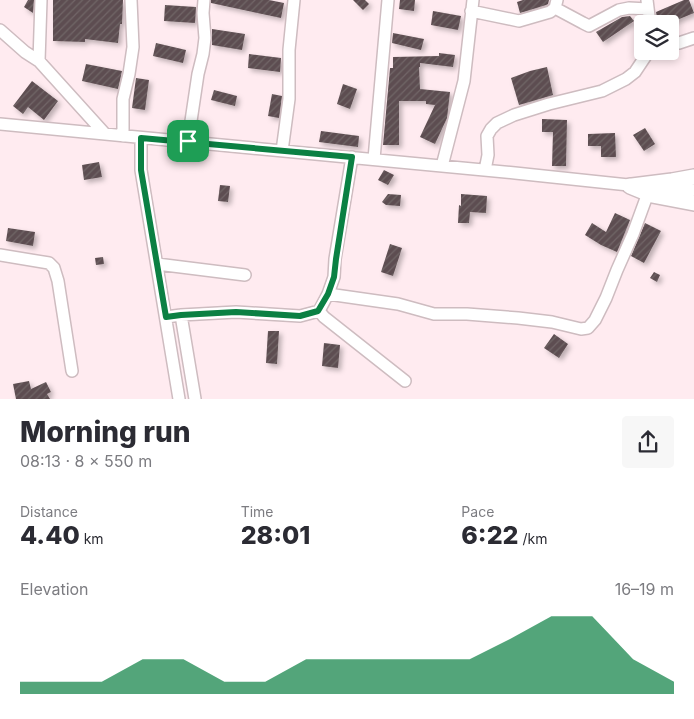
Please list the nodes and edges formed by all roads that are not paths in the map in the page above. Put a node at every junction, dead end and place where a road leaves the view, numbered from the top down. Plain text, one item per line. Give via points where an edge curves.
1 (41, 0) edge
2 (131, 0) edge
3 (204, 0) edge
4 (294, 0) edge
5 (388, 0) edge
6 (556, 4) edge
7 (648, 4) edge
8 (472, 6) edge
9 (0, 30) edge
10 (694, 38) edge
11 (679, 42) edge
12 (39, 60) junction
13 (643, 60) edge
14 (0, 124) edge
15 (0, 132) edge
16 (105, 134) junction
17 (124, 136) junction
18 (141, 138) junction
19 (188, 141) junction
20 (282, 150) junction
21 (352, 157) junction
22 (374, 159) junction
23 (442, 166) junction
24 (485, 170) junction
25 (694, 177) edge
26 (630, 186) junction
27 (694, 190) edge
28 (648, 193) junction
29 (694, 203) edge
30 (0, 255) edge
31 (157, 264) junction
32 (245, 275) dead end
33 (328, 294) junction
34 (318, 311) junction
35 (181, 315) junction
36 (166, 317) junction
37 (72, 371) dead end
38 (405, 381) dead end
39 (179, 399) edge
40 (195, 399) edge

1 - 12 street
2 - 17 street via 133,47 123,99
3 - 19 street via 203,54
4 - 20 street via 289,98
5 - 22 street
6 - 7 street via 589,26 619,10
6 - 8 street via 550,12 519,21
8 - 23 street via 464,81
9 - 12 street
10 - 11 street
12 - 16 street
13 - 24 street via 626,79 602,91 549,104 497,123 487,136
14 - 15 street
14 - 16 street
16 - 17 street
17 - 18 street
18 - 19 street
18 - 31 street via 141,170
19 - 20 street
20 - 21 street
21 - 22 street
21 - 33 street via 334,277
22 - 23 street
23 - 24 street
24 - 26 street
25 - 26 main road
26 - 27 street
26 - 28 main road
28 - 29 main road
28 - 33 street via 606,298 588,328 518,318 434,314 398,304
30 - 37 street via 48,263 54,268
31 - 32 street
31 - 36 street
33 - 34 street
34 - 35 street via 300,316 236,312
34 - 38 street
35 - 36 street
35 - 40 street
36 - 39 street

